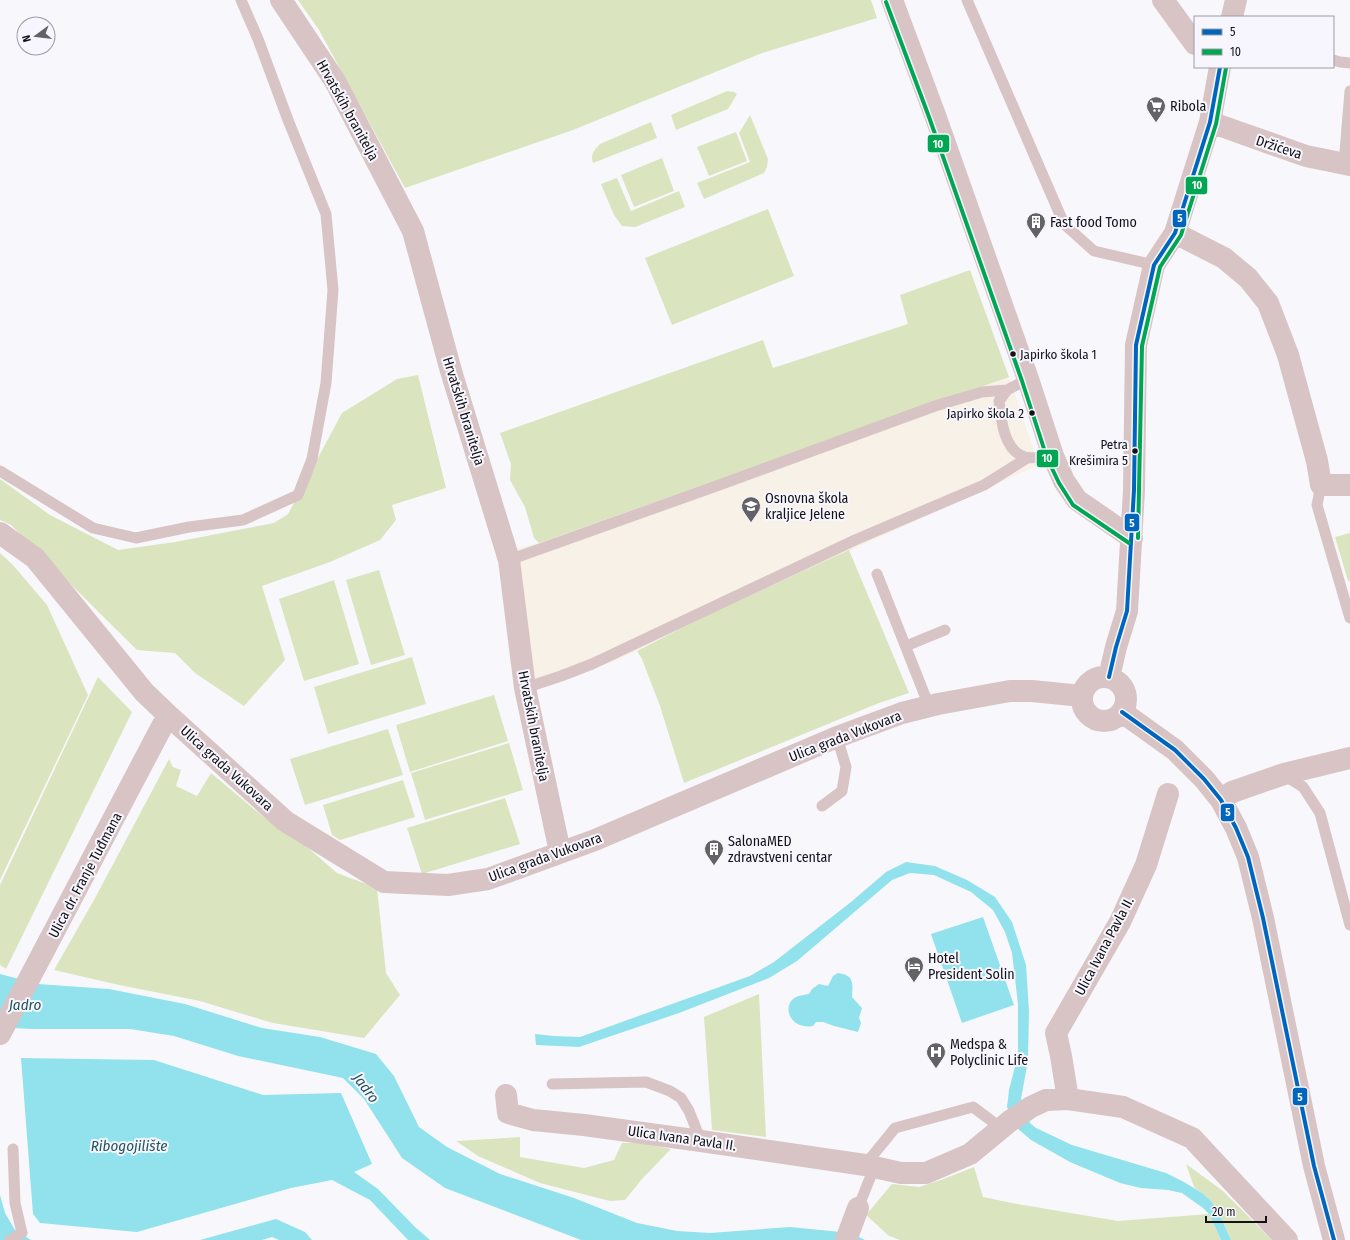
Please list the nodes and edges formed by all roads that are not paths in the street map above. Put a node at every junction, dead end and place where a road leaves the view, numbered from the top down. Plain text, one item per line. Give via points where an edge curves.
1 (241, 0) edge
2 (281, 0) edge
3 (892, 0) edge
4 (967, 0) edge
5 (1163, 0) edge
6 (1236, 0) edge
7 (1232, 16) edge
8 (1194, 43) edge
9 (1334, 60) edge
10 (1350, 63) edge
11 (1216, 70) edge
12 (1350, 91) edge
13 (1210, 122) junction
14 (1347, 165) edge
15 (1175, 233) junction
16 (1154, 265) junction
17 (1028, 379) junction
18 (1007, 390) junction
19 (1053, 456) junction
20 (1027, 458) junction
21 (0, 471) edge
22 (1321, 485) junction
23 (1350, 485) edge
24 (0, 533) edge
25 (1132, 538) junction
26 (509, 560) junction
27 (877, 574) dead end
28 (1350, 618) edge
29 (945, 630) dead end
30 (906, 646) junction
31 (1109, 677) junction
32 (525, 688) junction
33 (1082, 696) junction
34 (929, 706) junction
35 (1122, 712) junction
36 (168, 715) junction
37 (837, 737) junction
38 (1350, 758) edge
39 (1284, 774) junction
40 (1168, 794) dead end
41 (1221, 800) junction
42 (822, 806) dead end
43 (560, 852) junction
44 (1350, 925) edge
45 (0, 1034) edge
46 (552, 1084) dead end
47 (506, 1095) dead end
48 (1068, 1099) junction
49 (1006, 1124) junction
50 (701, 1141) junction
51 (13, 1149) dead end
52 (869, 1166) junction
53 (858, 1208) joint
54 (848, 1235) edge
55 (10, 1240) edge
56 (1288, 1240) edge
57 (1334, 1240) edge

1 - 21 lane via 326,214 333,290 326,383 312,459 298,495 243,520 189,527 136,538 93,528
2 - 26 street, Hrvatskih branitelja via 335,81 413,232 451,371
3 - 17 street
4 - 16 lane via 1064,224 1094,251
5 - 8 street
6 - 7 street
9 - 10 lane
11 - 13 street
12 - 14 lane
13 - 14 street, Držićeva via 1306,156
13 - 15 street
15 - 16 street
15 - 22 street via 1224,258 1248,278 1268,303 1295,376
16 - 25 street via 1136,345
17 - 18 lane
17 - 19 street
18 - 20 lane via 999,401 1002,424 1011,447 1016,453
18 - 26 lane via 982,392 935,406
19 - 20 lane
19 - 25 street via 1064,481 1077,500
20 - 32 lane via 984,485 855,540 592,664
22 - 23 street
22 - 28 lane via 1317,505
24 - 36 street, Ulica grada Vukovara via 34,558 144,692
25 - 31 street via 1127,611
26 - 32 street, Hrvatskih branitelja
27 - 30 lane
29 - 30 lane
30 - 34 lane
31 - 33 street via 1094,679 1088,683
31 - 35 street via 1116,680 1125,691 1125,706
32 - 43 street, Hrvatskih branitelja
33 - 34 street, Ulica grada Vukovara via 1054,692 1010,691
33 - 35 street via 1085,710 1096,720 1110,720
34 - 37 street, Ulica grada Vukovara
35 - 41 street via 1175,750
36 - 43 street, Ulica grada Vukovara via 285,821 384,882 448,885 488,879
36 - 45 street, Ulica dr. Franje Tuđmana
37 - 42 lane via 846,767 842,791
37 - 43 street, Ulica grada Vukovara via 595,840
38 - 39 street
39 - 41 street via 1232,792
39 - 44 lane via 1303,787 1320,813
40 - 48 street, Ulica Ivana Pavla II. via 1146,865 1120,922 1056,1032
41 - 57 street via 1236,828 1250,864 1314,1166
46 - 50 lane via 646,1082 670,1091 681,1098
47 - 50 street, Ulica Ivana Pavla II. via 508,1113 533,1120
48 - 49 street, Ulica Ivana Pavla II. via 1046,1100
48 - 56 street, Ulica Ivana Pavla II. via 1124,1107 1192,1138
49 - 52 street, Ulica Ivana Pavla II. via 970,1154 926,1173 901,1173
49 - 52 lane via 973,1108 895,1128
50 - 52 street, Ulica Ivana Pavla II.
51 - 55 lane via 15,1203 22,1233
52 - 53 lane
53 - 54 street

